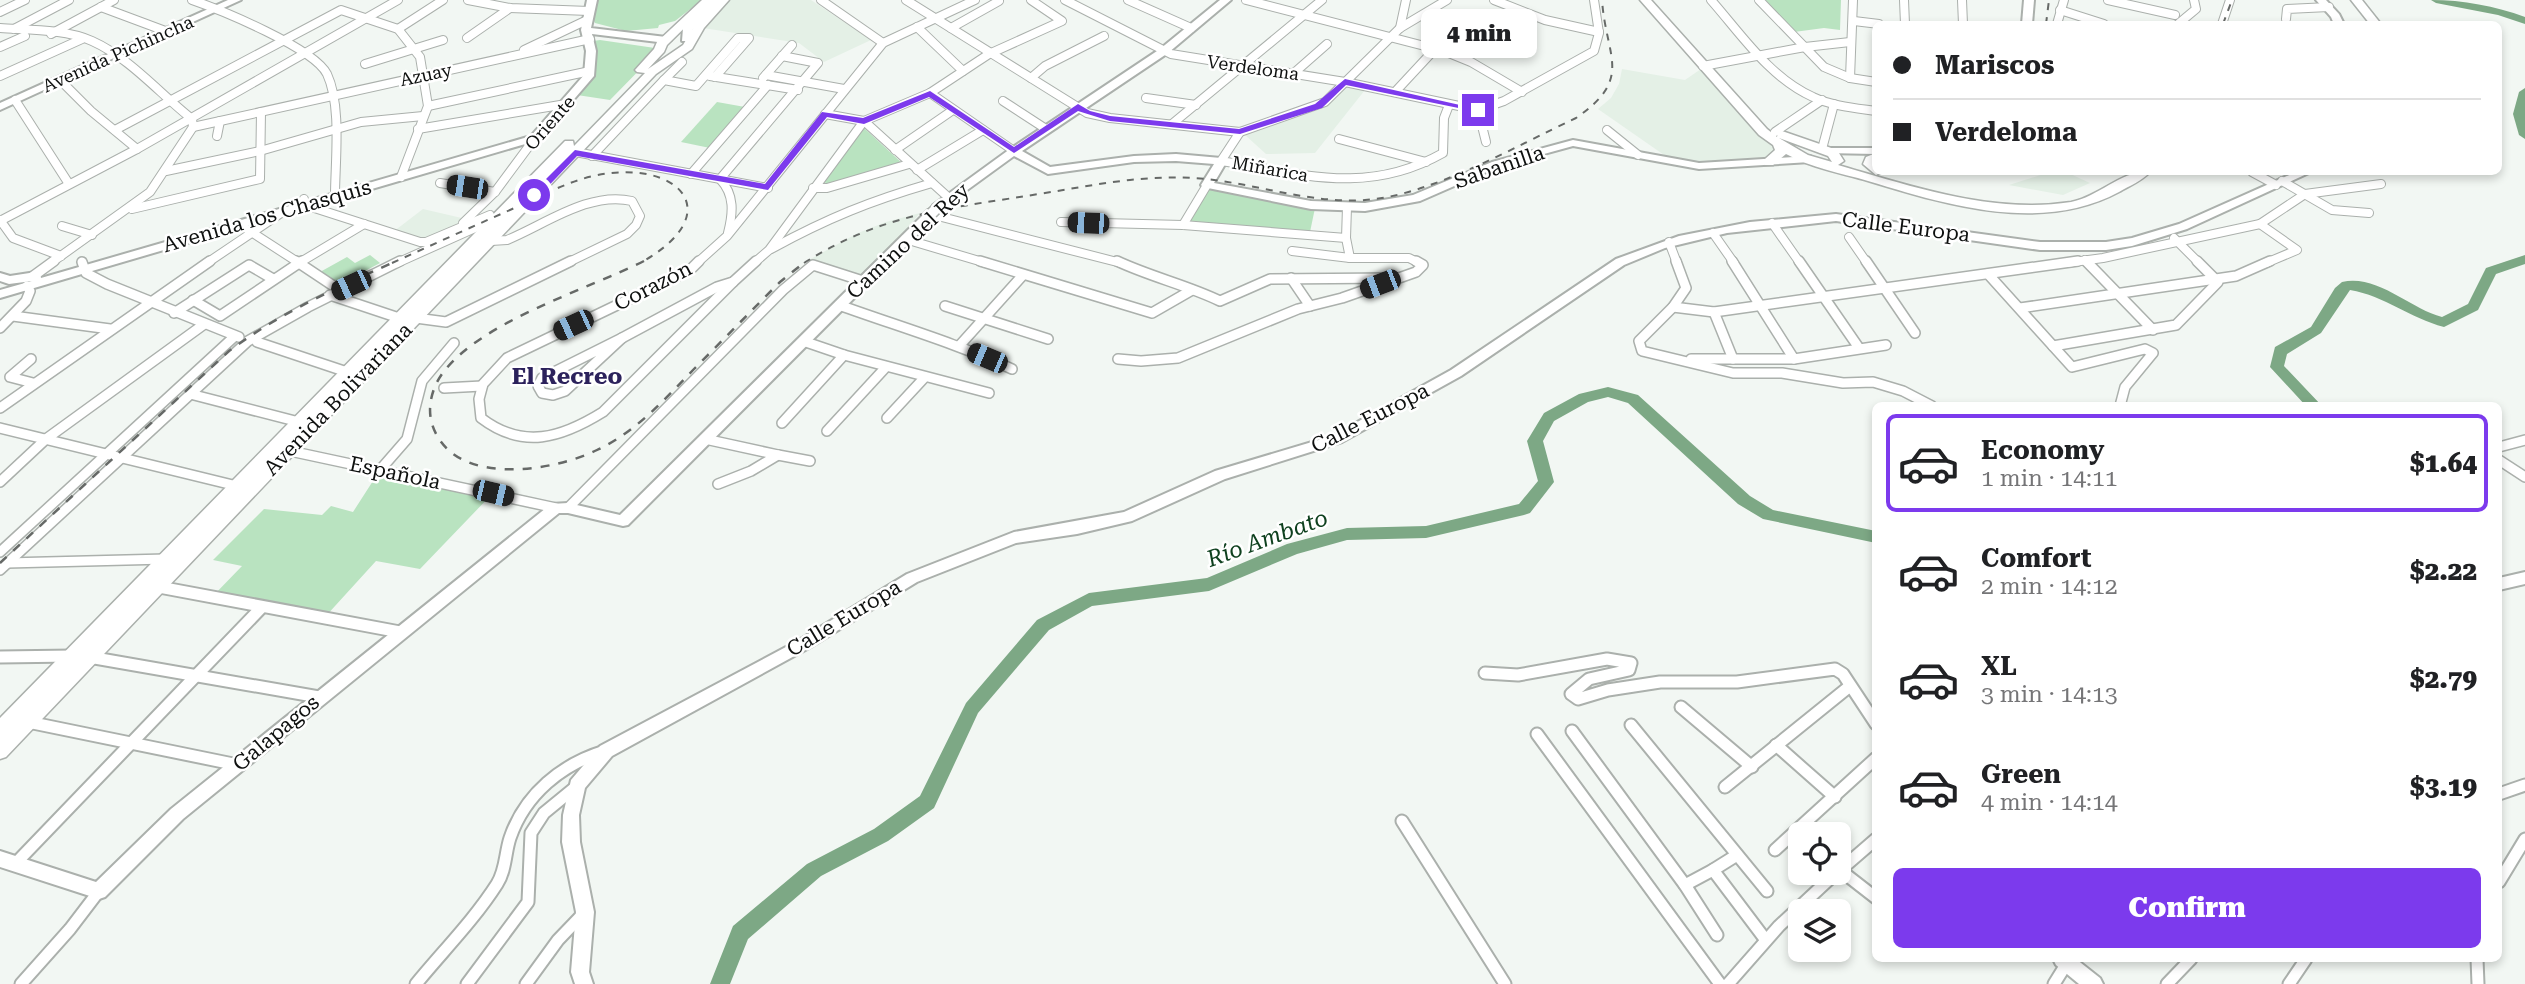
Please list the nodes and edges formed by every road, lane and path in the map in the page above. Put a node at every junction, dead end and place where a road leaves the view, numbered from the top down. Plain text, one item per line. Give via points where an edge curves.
1 (25, 0) edge
2 (69, 0) edge
3 (114, 0) edge
4 (192, 0) edge
5 (236, 0) edge
6 (398, 0) edge
7 (443, 0) edge
8 (473, 0) edge
9 (708, 0) edge
10 (715, 0) edge
11 (724, 0) edge
12 (821, 0) edge
13 (906, 0) edge
14 (975, 0) edge
15 (1031, 0) edge
16 (1065, 0) edge
17 (1128, 0) edge
18 (1226, 0) edge
19 (1246, 0) edge
20 (1322, 0) edge
21 (1406, 0) edge
22 (1429, 0) edge
23 (1494, 0) edge
24 (1523, 0) edge
25 (1594, 0) edge
26 (1645, 0) edge
27 (1655, 0) edge
28 (1711, 0) edge
29 (1759, 0) edge
30 (1853, 0) edge
31 (1905, 0) edge
32 (1962, 0) edge
33 (2022, 0) edge
34 (2029, 0) edge
35 (2064, 0) edge
36 (2108, 0) edge
37 (2194, 0) edge
38 (2231, 0) edge
39 (2356, 0) edge
40 (2364, 0) edge
41 (1003, 1) edge
42 (1444, 2) edge
43 (2325, 3) edge
44 (967, 4) junction
45 (101, 6) junction
46 (510, 8) junction
47 (1512, 8) junction
48 (216, 9) junction
49 (2060, 10) junction
50 (0, 12) edge
51 (1306, 15) junction
52 (2175, 15) dead end
53 (367, 18) junction
54 (934, 19) junction
55 (2286, 19) dead end
56 (589, 20) edge
57 (1472, 20) dead end
58 (1854, 21) junction
59 (1905, 21) edge
60 (1963, 21) edge
61 (2020, 21) edge
62 (2027, 21) edge
63 (2058, 21) edge
64 (2095, 21) edge
65 (2182, 21) edge
66 (2223, 21) edge
67 (2337, 21) edge
68 (2374, 21) edge
69 (2382, 21) edge
70 (1872, 23) edge
71 (1346, 25) junction
72 (917, 27) junction
73 (951, 28) junction
74 (1191, 28) junction
75 (1400, 28) junction
76 (14, 29) junction
77 (398, 29) junction
78 (0, 31) edge
79 (1461, 31) junction
80 (168, 32) junction
81 (1599, 32) junction
82 (51, 34) junction
83 (1337, 35) dead end
84 (1506, 35) dead end
85 (25, 36) junction
86 (1104, 36) dead end
87 (1391, 37) junction
88 (467, 38) dead end
89 (80, 40) junction
90 (443, 40) dead end
91 (280, 41) junction
92 (1850, 42) junction
93 (883, 43) junction
94 (663, 44) junction
95 (792, 44) dead end
96 (1327, 44) dead end
97 (0, 47) edge
98 (1805, 47) junction
99 (415, 49) junction
100 (685, 49) junction
101 (1439, 50) junction
102 (1164, 51) junction
103 (306, 53) junction
104 (989, 54) junction
105 (1760, 54) junction
106 (116, 57) junction
107 (782, 57) junction
108 (506, 58) junction
109 (366, 64) dead end
110 (1242, 65) junction
111 (1707, 65) junction
112 (590, 71) junction
113 (963, 71) junction
114 (1294, 73) junction
115 (425, 75) junction
116 (706, 75) junction
117 (765, 75) junction
118 (0, 76) edge
119 (715, 77) junction
120 (1031, 78) junction
121 (1850, 78) junction
122 (664, 80) junction
123 (61, 81) junction
124 (1872, 81) edge
125 (804, 82) junction
126 (1345, 82) junction
127 (758, 84) junction
128 (768, 85) junction
129 (844, 89) junction
130 (798, 90) junction
131 (1395, 92) junction
132 (1522, 92) junction
133 (930, 93) junction
134 (333, 96) junction
135 (1146, 98) dead end
136 (15, 100) junction
137 (1822, 100) junction
138 (166, 101) junction
139 (1003, 101) dead end
140 (566, 104) junction
141 (1834, 104) junction
142 (1196, 105) junction
143 (1449, 105) junction
144 (428, 106) junction
145 (0, 107) edge
146 (1078, 107) junction
147 (953, 110) junction
148 (1478, 110) junction
149 (1872, 110) edge
150 (261, 112) junction
151 (825, 114) junction
152 (423, 116) junction
153 (220, 121) junction
154 (864, 121) junction
155 (192, 123) junction
156 (1172, 124) junction
157 (333, 128) junction
158 (418, 129) junction
159 (1046, 129) junction
160 (115, 130) junction
161 (983, 130) junction
162 (1607, 130) dead end
163 (1240, 132) junction
164 (537, 135) junction
165 (217, 136) dead end
166 (1777, 138) junction
167 (1339, 139) dead end
168 (1486, 142) dead end
169 (137, 149) junction
170 (895, 150) junction
171 (260, 151) junction
172 (569, 151) junction
173 (1014, 151) junction
174 (1872, 151) edge
175 (1638, 155) junction
176 (592, 156) junction
177 (1818, 156) junction
178 (1872, 157) edge
179 (1221, 161) junction
180 (1769, 162) junction
181 (1426, 163) junction
182 (909, 164) junction
183 (917, 170) junction
184 (166, 171) junction
185 (1872, 171) edge
186 (1872, 173) edge
187 (403, 174) junction
188 (691, 174) junction
189 (1880, 175) edge
190 (1888, 175) edge
191 (2127, 175) edge
192 (2139, 175) edge
193 (2259, 175) edge
194 (2298, 175) edge
195 (720, 179) junction
196 (440, 183) dead end
197 (932, 183) junction
198 (2279, 183) junction
199 (69, 184) junction
200 (2381, 184) dead end
201 (1207, 185) junction
202 (768, 188) junction
203 (813, 188) junction
204 (495, 192) junction
205 (335, 193) junction
206 (2305, 194) junction
207 (534, 195) junction
208 (948, 198) junction
209 (304, 202) junction
210 (507, 207) junction
211 (1347, 207) junction
212 (127, 210) junction
213 (285, 211) junction
214 (933, 212) junction
215 (2368, 214) dead end
216 (495, 219) junction
217 (0, 220) edge
218 (1060, 222) dead end
219 (1772, 223) junction
220 (239, 224) junction
221 (364, 224) junction
222 (2260, 224) junction
223 (1183, 225) junction
224 (62, 226) dead end
225 (459, 228) junction
226 (2166, 231) junction
227 (254, 232) junction
228 (1713, 233) junction
229 (92, 235) junction
230 (11, 236) junction
231 (727, 236) junction
232 (1849, 237) dead end
233 (1346, 238) junction
234 (905, 239) junction
235 (0, 241) edge
236 (491, 241) junction
237 (2178, 241) junction
238 (1669, 242) junction
239 (769, 250) junction
240 (1292, 251) dead end
241 (61, 256) junction
242 (1350, 258) junction
243 (2085, 260) junction
244 (302, 263) junction
245 (83, 266) junction
246 (1989, 274) junction
247 (1023, 275) junction
248 (3, 277) edge
249 (1291, 278) junction
250 (1393, 278) junction
251 (273, 279) junction
252 (2217, 280) junction
253 (863, 281) junction
254 (29, 282) junction
255 (733, 282) junction
256 (331, 290) junction
257 (1192, 290) junction
258 (1884, 290) junction
259 (2116, 293) junction
260 (0, 294) edge
261 (1823, 296) junction
262 (193, 300) junction
263 (150, 302) junction
264 (839, 305) junction
265 (1762, 305) junction
266 (946, 306) dead end
267 (1310, 306) junction
268 (1673, 307) junction
269 (2020, 308) junction
270 (1714, 312) junction
271 (174, 313) junction
272 (13, 316) junction
273 (399, 318) junction
274 (416, 318) junction
275 (984, 318) junction
276 (203, 325) junction
277 (0, 328) edge
278 (110, 328) junction
279 (2153, 330) junction
280 (1915, 333) dead end
281 (235, 336) junction
282 (622, 338) junction
283 (1048, 339) dead end
284 (803, 341) junction
285 (253, 342) junction
286 (454, 343) dead end
287 (960, 345) junction
288 (1886, 345) dead end
289 (2053, 346) junction
290 (1859, 348) junction
291 (844, 355) junction
292 (31, 359) dead end
293 (1118, 359) dead end
294 (1670, 359) junction
295 (1733, 359) junction
296 (1794, 359) junction
297 (886, 367) junction
298 (1012, 369) dead end
299 (347, 372) junction
300 (925, 377) junction
301 (33, 383) junction
302 (482, 386) junction
303 (444, 388) dead end
304 (989, 393) dead end
305 (194, 396) dead end
306 (1924, 402) edge
307 (2120, 402) edge
308 (0, 408) edge
309 (887, 418) dead end
310 (299, 422) junction
311 (782, 423) dead end
312 (0, 428) edge
313 (827, 431) dead end
314 (47, 439) junction
315 (705, 439) junction
316 (2525, 440) edge
317 (2502, 445) edge
318 (290, 451) junction
319 (108, 453) junction
320 (778, 455) junction
321 (121, 456) junction
322 (810, 461) dead end
323 (2502, 462) edge
324 (380, 470) junction
325 (2525, 477) edge
326 (0, 482) edge
327 (718, 484) dead end
328 (237, 486) junction
329 (562, 508) junction
330 (623, 521) joint
331 (0, 552) edge
332 (166, 559) junction
333 (4, 567) edge
334 (2525, 578) edge
335 (2502, 583) edge
336 (159, 587) junction
337 (262, 607) junction
338 (400, 632) junction
339 (70, 656) junction
340 (0, 657) edge
341 (90, 657) junction
342 (1485, 673) dead end
343 (197, 676) junction
344 (1850, 686) junction
345 (319, 698) junction
346 (1681, 707) dead end
347 (1872, 718) edge
348 (28, 722) junction
349 (1631, 725) dead end
350 (0, 730) edge
351 (1572, 731) dead end
352 (1536, 734) dead end
353 (128, 744) junction
354 (1776, 745) junction
355 (0, 751) edge
356 (606, 751) junction
357 (1872, 762) edge
358 (239, 766) junction
359 (1752, 767) junction
360 (577, 785) junction
361 (2525, 785) edge
362 (1725, 787) dead end
363 (2502, 793) edge
364 (1835, 797) junction
365 (1402, 821) dead end
366 (2524, 841) edge
367 (1872, 842) edge
368 (1775, 850) dead end
369 (1737, 855) junction
370 (1851, 861) edge
371 (7, 862) edge
372 (1713, 870) junction
373 (2502, 877) edge
374 (1851, 880) edge
375 (1685, 885) junction
376 (1823, 885) edge
377 (99, 891) junction
378 (1767, 891) dead end
379 (1872, 895) edge
380 (585, 912) junction
381 (1717, 935) dead end
382 (1765, 939) junction
383 (2065, 962) edge
384 (2066, 962) edge
385 (2188, 962) edge
386 (2304, 962) edge
387 (2477, 962) edge
388 (21, 984) edge
389 (416, 984) edge
390 (467, 984) edge
391 (526, 984) edge
392 (584, 984) edge
393 (1505, 984) edge
394 (1720, 984) edge
395 (1728, 984) edge
396 (2054, 984) edge
397 (2094, 984) edge
398 (2167, 984) edge
399 (2289, 984) edge
400 (2478, 984) edge

1 - 50 street
2 - 76 street
3 - 45 street
4 - 48 street
5 - 48 street, Avenida Pichincha
6 - 53 street
7 - 77 street
8 - 46 street
9 - 94 main road, Avenida Bolivariana
10 - 100 street via 688,28
11 - 100 main road, Avenida Bolivariana
12 - 93 street
13 - 54 street
14 - 44 street, Corazón
15 - 104 street via 1062,21
16 - 102 street, Verdeloma
17 - 74 street
18 - 74 street, Camino del Rey
19 - 51 street
20 - 51 street
21 - 75 street
22 - 42 street
23 - 47 street
24 - 47 street
25 - 81 street
26 - 111 main road
27 - 111 main road
28 - 105 street
29 - 98 street
30 - 58 street
31 - 59 street
32 - 60 street
33 - 61 street
34 - 62 street
35 - 49 street
36 - 52 street
37 - 65 street via 2196,9
38 - 66 street
39 - 68 main road
40 - 69 main road
41 - 44 street
41 - 73 street
42 - 75 street
43 - 55 street via 2287,9
43 - 67 street
44 - 54 street, Corazón
45 - 80 street
45 - 82 street
46 - 56 street
46 - 88 street
47 - 81 street
48 - 80 street, Avenida Pichincha
48 - 91 street
49 - 63 street
49 - 64 street
51 - 71 street
51 - 110 street
53 - 77 street
53 - 91 street via 341,10
53 - 103 street
54 - 72 street, Corazón
54 - 73 street
56 - 94 street, Azuay via 600,38
56 - 108 street, Azuay
56 - 108 street
56 - 112 street
57 - 79 street
58 - 70 street
58 - 92 street
71 - 83 street
71 - 87 street
72 - 93 street, Corazón
72 - 113 street
73 - 104 street
74 - 102 street, Camino del Rey
75 - 87 street
76 - 78 street
76 - 82 street
77 - 99 street
78 - 85 street
79 - 84 street via 1498,40
79 - 101 street
80 - 106 street, Avenida Pichincha
81 - 132 street via 1594,51
82 - 89 street
85 - 89 street
85 - 97 street
86 - 120 street
87 - 101 street
87 - 126 street
89 - 106 street via 96,43
89 - 118 street
90 - 99 street
91 - 103 street
91 - 138 street
92 - 98 street
92 - 121 street
93 - 129 street, Corazón
94 - 100 main road via 670,54
94 - 172 main road, Avenida Bolivariana
95 - 107 street
96 - 114 street
98 - 105 street
98 - 121 street via 1824,67
99 - 109 street
99 - 115 street
100 - 122 street
100 - 172 main road, Avenida Bolivariana via 652,72
101 - 131 street
101 - 132 street via 1471,62
102 - 110 street, Verdeloma
102 - 146 street, Camino del Rey
103 - 134 street via 327,75
103 - 155 street
104 - 113 street
104 - 120 street
105 - 111 street
105 - 137 street via 1788,82
106 - 123 street, Avenida Pichincha
106 - 138 street
107 - 117 street
107 - 125 street via 818,63
108 - 115 street, Azuay
110 - 114 street, Verdeloma
110 - 142 street
111 - 166 main road
112 - 140 street, Oriente
112 - 144 street
113 - 133 street
114 - 126 street, Verdeloma
115 - 134 street, Azuay
115 - 144 street
116 - 119 street
116 - 119 street via 738,38 749,38
116 - 122 street via 696,86
117 - 125 street
117 - 127 street
119 - 127 street
120 - 146 street
121 - 124 street
122 - 176 street
123 - 136 street, Avenida Pichincha
123 - 160 street
125 - 129 street
125 - 130 street
126 - 131 street, Verdeloma
126 - 163 street via 1318,106
127 - 128 street
128 - 130 street
128 - 188 street
129 - 151 street, Corazón
130 - 195 street
131 - 143 street, Verdeloma
132 - 148 street
133 - 147 street
133 - 154 street
134 - 150 street, Azuay
134 - 157 street
135 - 142 street
136 - 145 street, Avenida Pichincha
136 - 199 street
137 - 141 street
137 - 166 street
138 - 155 street
138 - 160 street
139 - 159 street
140 - 158 street
140 - 164 street, Oriente
141 - 149 street
141 - 177 street
142 - 156 street
143 - 148 street, Verdeloma
143 - 181 street via 1443,153
144 - 152 street
146 - 156 street via 1098,116
146 - 159 street, Camino del Rey
147 - 161 street
147 - 170 street
148 - 168 street
150 - 153 street, Azuay
150 - 171 street
151 - 154 street
151 - 202 street, Corazón
152 - 157 street
152 - 158 street
153 - 155 street, Azuay
153 - 165 street
154 - 170 street
154 - 203 street
155 - 169 street
155 - 184 street
156 - 163 street
157 - 171 street
157 - 205 street
158 - 187 street
159 - 173 street, Camino del Rey
160 - 169 street
161 - 173 street
161 - 183 street
162 - 175 street
163 - 179 street
164 - 187 street, Avenida los Chasquis
164 - 204 street, Oriente
166 - 177 main road
166 - 177 main road
166 - 180 main road via 1783,151
167 - 181 street
169 - 199 street
170 - 182 street
171 - 184 street
171 - 212 street via 260,179
172 - 176 street
172 - 207 main road, Avenida Bolivariana
172 - 210 main road, Avenida Bolivariana
173 - 179 street, Miñarica via 1045,171 1150,156
173 - 208 street, Camino del Rey
174 - 177 street
175 - 180 street, Sabanilla via 1699,166
175 - 211 street, Sabanilla via 1573,144 1496,164 1396,204
176 - 188 street
177 - 178 street
177 - 180 street, Sabanilla
177 - 185 main road
177 - 186 main road
179 - 181 street, Miñarica via 1337,180 1384,175
179 - 201 street
182 - 183 street
182 - 203 street
183 - 197 street
184 - 212 street via 150,192
187 - 205 street, Avenida los Chasquis
188 - 195 street
189 - 192 main road via 1975,204 2019,210 2085,202
190 - 191 main road via 1962,195 2032,204 2080,198
193 - 198 street
194 - 198 street, Calle Europa
195 - 202 street
195 - 231 street via 733,204
196 - 204 street
197 - 208 street
197 - 239 street via 830,217
198 - 206 street
198 - 226 street, Calle Europa
199 - 217 street
200 - 206 street
201 - 211 street, Sabanilla via 1311,205
201 - 223 street
202 - 231 street, Corazón
203 - 239 street
204 - 225 street, Oriente
205 - 209 street, Avenida los Chasquis
206 - 215 street via 2332,210
206 - 222 street
207 - 210 street
207 - 236 main road, Avenida Bolivariana
208 - 214 street, Camino del Rey
209 - 213 street, Avenida los Chasquis
209 - 221 street
209 - 245 street, Avenida los Chasquis
210 - 216 main road, Avenida Bolivariana
210 - 225 street
211 - 233 street
212 - 229 street
213 - 220 street, Avenida los Chasquis
213 - 227 street
214 - 234 street, Camino del Rey
214 - 257 street via 1101,255
216 - 256 street
216 - 273 main road, Avenida Bolivariana
217 - 230 street
218 - 223 street
219 - 226 street, Calle Europa via 1840,218 2068,246 2118,245
219 - 228 street, Calle Europa
219 - 261 street
220 - 227 street
220 - 245 street, Avenida los Chasquis
221 - 225 street via 420,242
221 - 244 street
222 - 237 street
222 - 252 street via 2297,250
223 - 233 street
224 - 229 street
226 - 237 street
227 - 244 street
227 - 263 street
228 - 238 street, Calle Europa
228 - 265 street
229 - 241 street
230 - 235 street
230 - 241 street
231 - 302 street, Corazón via 690,270 507,358
232 - 258 street
233 - 242 street
234 - 247 street
234 - 253 street, Camino del Rey
236 - 274 main road, Avenida Bolivariana
236 - 274 street via 506,240 597,200 625,200 639,211 638,223 626,234 446,322
237 - 243 street
237 - 252 street
238 - 268 street via 1686,288
238 - 356 street, Calle Europa via 1620,262 1479,359 1337,439 1220,475 1127,517 1013,538 912,578 804,644
239 - 255 street
240 - 242 street
241 - 254 street
242 - 250 street via 1409,258 1423,265 1416,272
243 - 246 street
243 - 259 street
244 - 251 street
244 - 256 street
245 - 254 street, Avenida los Chasquis
245 - 263 street via 107,284
246 - 258 street
246 - 269 street
247 - 257 street via 1152,313
247 - 275 street
248 - 254 street, Avenida los Chasquis
248 - 260 street via 9,286
249 - 250 street
249 - 257 street via 1270,279 1222,301
249 - 267 street
250 - 267 street
251 - 262 street via 249,265
251 - 262 street via 220,316
252 - 259 street
252 - 279 street via 2183,321
253 - 264 street, Camino del Rey
253 - 329 street via 813,265
254 - 260 street, Avenida los Chasquis
254 - 272 street via 26,301
255 - 282 street
255 - 302 street, Corazón via 603,412 579,427 545,438 499,432 481,418 477,398
256 - 273 street
256 - 285 street
258 - 261 street
258 - 280 street
259 - 269 street
259 - 279 street
261 - 265 street
261 - 290 street
262 - 271 street
263 - 271 street
263 - 278 street
264 - 284 street, Camino del Rey
264 - 287 street
265 - 270 street
265 - 296 street
266 - 275 street
267 - 293 street via 1178,358
268 - 270 street
268 - 294 street via 1638,346
269 - 289 street
270 - 295 street
271 - 276 street
272 - 277 street
272 - 278 street
273 - 299 main road, Avenida Bolivariana
274 - 318 main road, Avenida Bolivariana
275 - 283 street
275 - 287 street
276 - 281 street
276 - 314 street
278 - 301 street
279 - 289 street
281 - 285 street
281 - 319 street
282 - 282 street via 565,391 542,393 538,386 542,378
284 - 291 street
284 - 315 street, Camino del Rey
285 - 299 street
285 - 321 street
286 - 324 street via 422,381 407,439
287 - 298 street
288 - 290 street
289 - 307 street via 2068,365 2078,367 2151,351 2153,356 2131,376
290 - 296 street
291 - 297 street
291 - 311 street
292 - 301 street via 10,376
294 - 295 street
294 - 306 street via 1733,373 1873,382
295 - 296 street
297 - 300 street
297 - 313 street
299 - 310 main road, Avenida Bolivariana
300 - 304 street
300 - 309 street
301 - 308 street
302 - 303 street
305 - 310 street
310 - 328 main road, Avenida Bolivariana
312 - 314 street
314 - 319 street
314 - 326 street
315 - 320 street
315 - 330 street, Camino del Rey
316 - 317 street
318 - 324 street, Española
318 - 336 main road, Avenida Bolivariana
319 - 321 street
319 - 331 street
320 - 322 street
320 - 327 street
321 - 328 street
321 - 333 street
323 - 325 street
324 - 329 street, Española
328 - 332 main road, Avenida Bolivariana
329 - 330 street, Española
329 - 338 street, Galapagos
332 - 333 street
332 - 339 main road, Avenida Bolivariana
334 - 335 street
336 - 337 street
336 - 341 main road, Avenida Bolivariana
337 - 338 street
337 - 343 street
338 - 345 street, Galapagos
339 - 340 street
339 - 341 street
339 - 350 main road, Avenida Bolivariana
341 - 343 street
341 - 348 main road, Avenida Bolivariana
342 - 344 street via 1515,676 1575,662 1631,663 1629,670 1575,687 1572,694 1578,699 1660,682 1737,682 1827,668 1843,674
343 - 345 street
343 - 353 street
344 - 347 street
344 - 354 street
345 - 358 street, Galapagos
346 - 359 street
348 - 353 street
348 - 355 main road, Avenida Bolivariana
349 - 369 street
351 - 375 street
352 - 394 street
353 - 358 street
353 - 371 street
354 - 359 street
354 - 364 street
356 - 360 street, Calle Europa
356 - 389 street via 565,768 543,786 521,813 496,886
357 - 364 street
358 - 377 street, Galapagos via 177,814
359 - 362 street
360 - 380 street via 571,842
360 - 390 street via 544,813 531,833 528,902
361 - 363 street
364 - 368 street
365 - 393 street
366 - 373 street
367 - 370 street
369 - 372 street
369 - 378 street
371 - 377 street
372 - 375 street
372 - 382 street
374 - 379 street
375 - 381 street
376 - 382 street
377 - 388 street, Galapagos
380 - 391 street
380 - 392 street via 580,972
382 - 395 street
383 - 396 street
384 - 397 street
385 - 398 street
386 - 399 street
387 - 400 street

